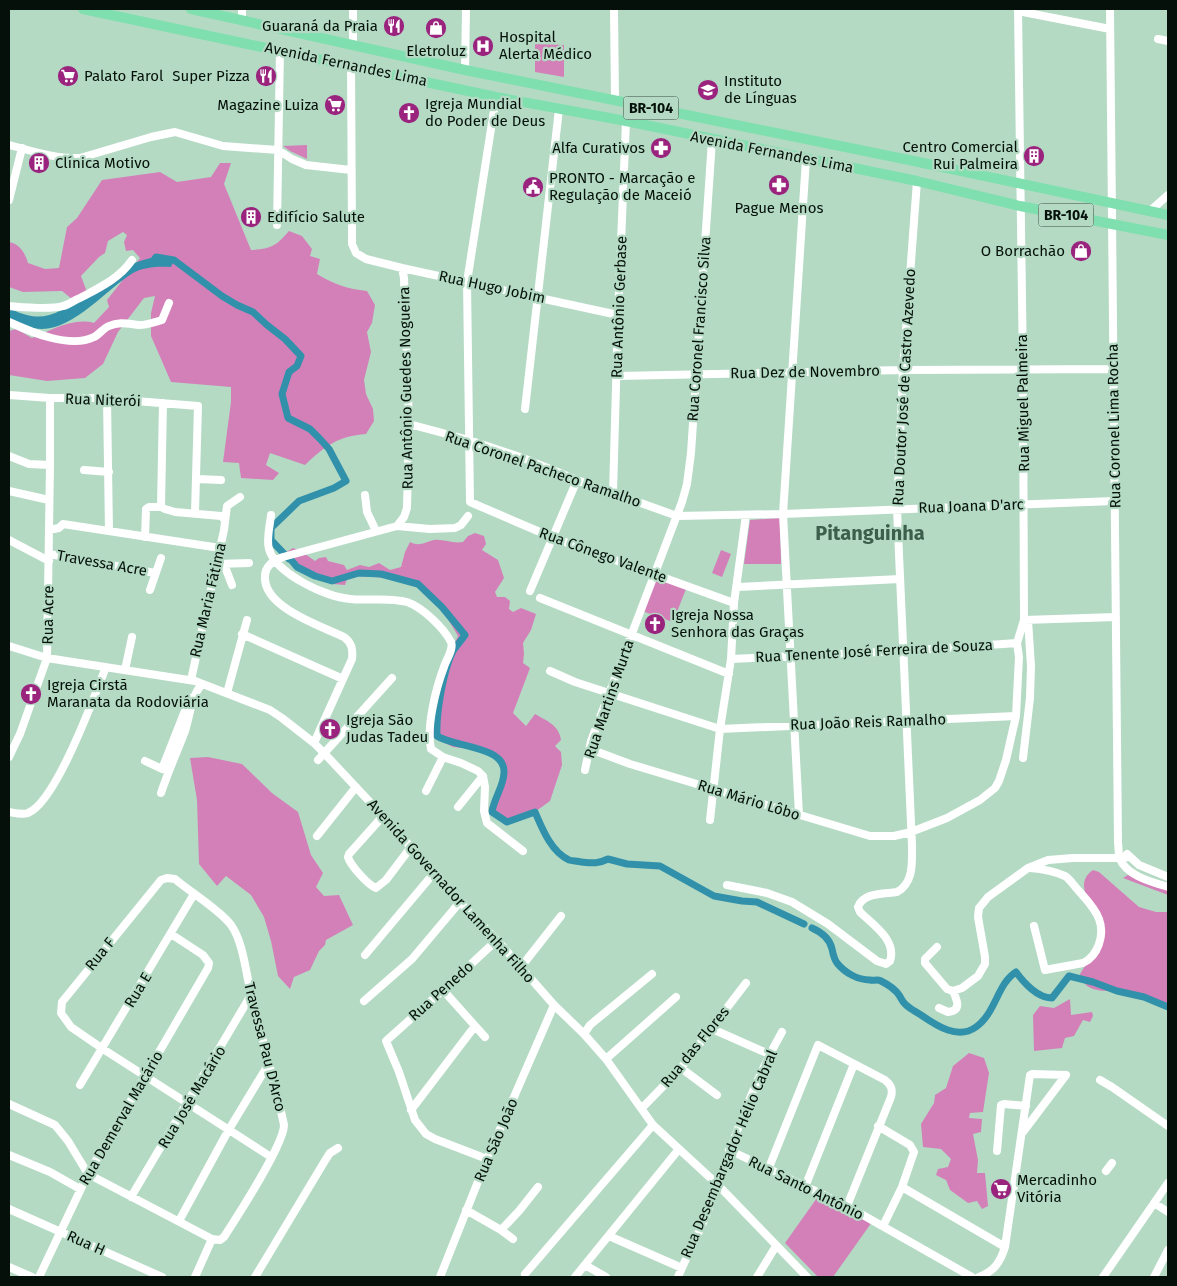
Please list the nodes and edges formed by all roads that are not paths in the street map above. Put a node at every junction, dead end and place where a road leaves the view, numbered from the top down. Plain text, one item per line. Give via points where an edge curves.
1 (83, 9) edge
2 (191, 9) edge
3 (353, 9) edge
4 (466, 9) edge
5 (614, 9) edge
6 (1110, 9) edge
7 (1018, 10) edge
8 (242, 14) edge
9 (1110, 30) junction
10 (1158, 39) dead end
11 (1168, 41) edge
12 (352, 44) junction
13 (280, 50) junction
14 (351, 65) junction
15 (464, 70) junction
16 (496, 97) junction
17 (615, 100) junction
18 (559, 109) junction
19 (626, 122) junction
20 (712, 140) junction
21 (9, 145) edge
22 (22, 148) junction
23 (278, 150) junction
24 (292, 159) junction
25 (806, 159) junction
26 (277, 167) junction
27 (351, 170) junction
28 (916, 181) junction
29 (1020, 184) junction
30 (1168, 195) edge
31 (9, 200) edge
32 (1112, 203) junction
33 (1020, 206) junction
34 (1150, 211) junction
35 (1168, 215) edge
36 (1111, 224) junction
37 (277, 225) dead end
38 (1168, 235) edge
39 (132, 260) dead end
40 (402, 268) junction
41 (410, 270) junction
42 (404, 278) junction
43 (467, 282) junction
44 (537, 297) junction
45 (169, 303) dead end
46 (9, 306) edge
47 (618, 315) junction
48 (9, 322) edge
49 (1113, 369) junction
50 (903, 370) junction
51 (1023, 371) junction
52 (792, 373) junction
53 (696, 375) junction
54 (617, 376) junction
55 (9, 395) edge
56 (50, 398) junction
57 (108, 399) junction
58 (163, 403) junction
59 (525, 408) dead end
60 (409, 424) junction
61 (469, 440) junction
62 (9, 456) edge
63 (50, 465) junction
64 (84, 470) dead end
65 (109, 472) junction
66 (197, 479) junction
67 (221, 480) dead end
68 (577, 480) junction
69 (9, 491) edge
70 (613, 493) junction
71 (365, 495) dead end
72 (240, 497) dead end
73 (49, 500) junction
74 (1114, 501) junction
75 (1024, 504) junction
76 (161, 507) junction
77 (897, 509) junction
78 (195, 514) junction
79 (784, 514) junction
80 (271, 515) dead end
81 (746, 515) junction
82 (468, 516) dead end
83 (677, 516) junction
84 (225, 520) junction
85 (397, 526) junction
86 (49, 530) junction
87 (109, 531) junction
88 (376, 531) junction
89 (145, 537) junction
90 (554, 538) junction
91 (9, 540) edge
92 (220, 548) junction
93 (49, 557) junction
94 (160, 558) dead end
95 (279, 559) junction
96 (249, 563) dead end
97 (220, 564) junction
98 (155, 573) junction
99 (654, 574) junction
100 (900, 579) junction
101 (232, 585) dead end
102 (787, 585) junction
103 (737, 587) junction
104 (150, 590) dead end
105 (530, 591) dead end
106 (540, 598) dead end
107 (734, 603) junction
108 (1116, 617) junction
109 (247, 620) dead end
110 (1026, 620) junction
111 (242, 634) junction
112 (632, 634) junction
113 (132, 637) dead end
114 (1017, 643) junction
115 (9, 646) edge
116 (903, 650) junction
117 (791, 655) junction
118 (47, 658) junction
119 (731, 659) junction
120 (106, 667) junction
121 (125, 670) junction
122 (550, 672) dead end
123 (729, 674) junction
124 (392, 678) dead end
125 (343, 679) junction
126 (196, 682) junction
127 (227, 693) junction
128 (610, 693) junction
129 (1016, 716) junction
130 (906, 722) junction
131 (794, 725) junction
132 (720, 729) junction
133 (314, 743) junction
134 (590, 749) junction
135 (324, 753) junction
136 (9, 757) edge
137 (443, 757) junction
138 (1023, 758) dead end
139 (318, 760) dead end
140 (145, 761) dead end
141 (585, 770) dead end
142 (483, 776) junction
143 (356, 787) junction
144 (714, 790) junction
145 (426, 791) dead end
146 (161, 793) dead end
147 (458, 806) dead end
148 (9, 812) edge
149 (799, 815) junction
150 (383, 816) junction
151 (710, 820) dead end
152 (911, 832) junction
153 (317, 836) dead end
154 (1118, 843) junction
155 (411, 848) junction
156 (523, 851) dead end
157 (1129, 857) junction
158 (1120, 858) junction
159 (1028, 868) junction
160 (434, 872) junction
161 (1168, 877) edge
162 (727, 885) dead end
163 (156, 887) joint
164 (1168, 887) edge
165 (194, 894) junction
166 (460, 902) junction
167 (562, 916) dead end
168 (1034, 926) dead end
169 (171, 934) junction
170 (497, 940) junction
171 (937, 947) dead end
172 (365, 955) dead end
173 (521, 967) junction
174 (652, 974) dead end
175 (746, 983) dead end
176 (444, 990) junction
177 (953, 991) junction
178 (251, 995) junction
179 (676, 997) dead end
180 (364, 1001) dead end
181 (554, 1004) junction
182 (940, 1008) dead end
183 (474, 1026) junction
184 (710, 1028) junction
185 (782, 1032) dead end
186 (584, 1034) junction
187 (485, 1037) dead end
188 (103, 1049) junction
189 (769, 1054) junction
190 (606, 1059) junction
191 (854, 1064) junction
192 (268, 1065) junction
193 (681, 1068) junction
194 (145, 1076) junction
195 (1100, 1080) dead end
196 (80, 1085) dead end
197 (628, 1089) junction
198 (717, 1095) dead end
199 (622, 1097) dead end
200 (188, 1103) junction
201 (9, 1104) edge
202 (1026, 1106) junction
203 (642, 1108) junction
204 (411, 1110) junction
205 (653, 1125) junction
206 (878, 1126) junction
207 (1168, 1126) edge
208 (228, 1131) junction
209 (1022, 1132) junction
210 (338, 1148) dead end
211 (679, 1149) junction
212 (730, 1150) junction
213 (997, 1151) dead end
214 (9, 1155) edge
215 (271, 1157) junction
216 (487, 1159) junction
217 (1112, 1162) dead end
218 (768, 1170) junction
219 (1106, 1171) dead end
220 (88, 1174) junction
221 (1014, 1180) junction
222 (717, 1184) junction
223 (1168, 1184) edge
224 (1022, 1185) dead end
225 (538, 1187) dead end
226 (805, 1187) junction
227 (902, 1187) junction
228 (80, 1189) junction
229 (131, 1197) junction
230 (1154, 1203) junction
231 (847, 1206) junction
232 (9, 1209) edge
233 (466, 1210) junction
234 (1168, 1212) edge
235 (179, 1221) junction
236 (883, 1226) junction
237 (502, 1230) junction
238 (60, 1231) junction
239 (609, 1236) junction
240 (212, 1239) junction
241 (513, 1239) dead end
242 (776, 1246) junction
243 (1005, 1247) junction
244 (1168, 1250) edge
245 (585, 1265) junction
246 (9, 1267) edge
247 (682, 1268) junction
248 (525, 1274) dead end
249 (992, 1275) edge
250 (32, 1277) edge
251 (39, 1277) edge
252 (162, 1277) edge
253 (195, 1277) edge
254 (255, 1277) edge
255 (440, 1277) edge
256 (575, 1277) edge
257 (606, 1277) edge
258 (678, 1277) edge
259 (757, 1277) edge
260 (808, 1277) edge
261 (972, 1277) edge
262 (979, 1277) edge
263 (1103, 1277) edge
264 (1154, 1277) edge

1 - 13 highway, Avenida Fernandes Lima / BR-104
2 - 8 highway, Avenida Fernandes Lima / BR-104
3 - 12 street
4 - 15 street
5 - 17 street
6 - 9 street, Rua Coronel Lima Rocha
7 - 9 street
7 - 29 street, Rua Miguel Palmeira
8 - 12 highway, Avenida Fernandes Lima / BR-104
9 - 32 street, Rua Coronel Lima Rocha
10 - 11 street
12 - 15 highway, Avenida Fernandes Lima / BR-104
13 - 14 highway, Avenida Fernandes Lima / BR-104
13 - 23 street
14 - 16 highway, Avenida Fernandes Lima / BR-104
14 - 27 street
15 - 17 highway, Avenida Fernandes Lima / BR-104
16 - 18 highway, Avenida Fernandes Lima / BR-104
16 - 43 street
17 - 29 highway, Avenida Fernandes Lima / BR-104
18 - 19 highway, Avenida Fernandes Lima / BR-104
18 - 44 street
19 - 20 highway, Avenida Fernandes Lima / BR-104
19 - 47 street, Rua Antônio Gerbase
20 - 25 highway, Avenida Fernandes Lima / BR-104
20 - 53 street, Rua Coronel Francisco Silva
21 - 22 street
22 - 23 street via 80,158 175,132 224,146
22 - 31 street
23 - 24 street
23 - 26 street
24 - 26 street
24 - 27 street via 313,166
25 - 28 highway, Avenida Fernandes Lima / BR-104
25 - 52 street via 789,348
26 - 37 street
27 - 40 street, Rua Hugo Jobim via 352,244 356,253
28 - 33 highway, Avenida Fernandes Lima / BR-104
28 - 50 street, Rua Doutor José de Castro Azevedo
29 - 32 highway, Avenida Fernandes Lima / BR-104
29 - 33 street, Rua Miguel Palmeira
30 - 34 street
32 - 34 highway, Avenida Fernandes Lima / BR-104
32 - 36 street, Rua Coronel Lima Rocha
33 - 36 highway, Avenida Fernandes Lima / BR-104
33 - 51 street, Rua Miguel Palmeira
34 - 35 highway, Avenida Fernandes Lima / BR-104
36 - 38 highway, Avenida Fernandes Lima / BR-104
36 - 49 street, Rua Coronel Lima Rocha
39 - 46 street via 119,275 100,288 62,307
40 - 41 street, Rua Hugo Jobim
40 - 42 street, Rua Antônio Guedes Nogueira
41 - 42 street, Rua Antônio Guedes Nogueira
41 - 43 street, Rua Hugo Jobim
42 - 60 street, Rua Antônio Guedes Nogueira
43 - 44 street, Rua Hugo Jobim
43 - 61 street
44 - 47 street, Rua Hugo Jobim
44 - 59 street
45 - 48 street via 162,320 141,325 124,322 108,326 94,338 77,341 57,340
47 - 54 street, Rua Antônio Gerbase
49 - 51 street, Rua Dez de Novembro
49 - 74 street, Rua Coronel Lima Rocha
50 - 51 street, Rua Dez de Novembro
50 - 52 street, Rua Dez de Novembro
50 - 77 street, Rua Doutor José de Castro Azevedo
51 - 75 street, Rua Miguel Palmeira
52 - 53 street, Rua Dez de Novembro via 768,369
52 - 79 street
53 - 54 street, Rua Dez de Novembro
53 - 83 street, Rua Coronel Francisco Silva via 687,484
54 - 70 street, Rua Antônio Gerbase
55 - 56 street, Rua Niterói
56 - 57 street, Rua Niterói
56 - 63 street, Rua Acre
57 - 58 street, Rua Niterói
57 - 65 street
58 - 66 street, Rua Niterói via 198,406
58 - 76 street
60 - 61 street, Rua Coronel Pacheco Ramalho
60 - 85 street, Rua Antônio Guedes Nogueira via 407,508
61 - 68 street, Rua Coronel Pacheco Ramalho
61 - 90 street, Rua Cônego Valente via 470,502
62 - 63 street via 29,464
63 - 73 street, Rua Acre
64 - 65 street
65 - 87 street
66 - 67 street
66 - 78 street
68 - 70 street, Rua Coronel Pacheco Ramalho
68 - 90 street
69 - 73 street
70 - 83 street, Rua Coronel Pacheco Ramalho
71 - 88 street
72 - 84 street, Rua Maria Fátima via 227,506
73 - 86 street, Rua Acre
74 - 75 street, Rua Joana D'arc
74 - 108 street, Rua Coronel Lima Rocha
75 - 77 street, Rua Joana D'arc
75 - 110 street, Rua Miguel Palmeira
76 - 78 street
76 - 89 street via 147,508
77 - 79 street, Rua Joana D'arc
77 - 100 street, Rua Doutor José de Castro Azevedo
78 - 84 street via 221,516
79 - 81 street, Rua Joana D'arc
79 - 102 street
80 - 95 street via 268,546
81 - 83 street, Rua Joana D'arc
81 - 103 street
82 - 85 street via 455,528 430,530
83 - 99 street, Rua Martins Murta
84 - 92 street, Rua Maria Fátima
85 - 88 street
86 - 87 street via 63,524
86 - 93 street, Rua Acre
87 - 89 street
88 - 95 street
89 - 92 street
90 - 99 street, Rua Cônego Valente
90 - 105 street
91 - 93 street, Travessa Acre
92 - 97 street, Rua Maria Fátima
93 - 98 street, Travessa Acre
93 - 118 street, Rua Acre
94 - 98 street
95 - 125 street via 267,568 264,582 274,599 292,612 350,643 352,660
95 - 137 street via 291,575 329,595 351,600 406,602 426,613 445,633 452,644 441,674 429,731 431,748
96 - 97 street
97 - 101 street
97 - 126 street, Rua Maria Fátima
98 - 104 street
99 - 107 street, Rua Cônego Valente
99 - 112 street, Rua Martins Murta
100 - 102 street
100 - 116 street, Rua Doutor José de Castro Azevedo
102 - 103 street
102 - 117 street
103 - 107 street
106 - 112 street
107 - 119 street
108 - 110 street
108 - 154 street, Rua Coronel Lima Rocha
109 - 111 street
110 - 114 street, Rua Miguel Palmeira
110 - 138 street, Rua Miguel Palmeira via 1031,666
111 - 125 street
111 - 127 street
112 - 123 street
112 - 128 street, Rua Martins Murta
113 - 121 street
114 - 116 street, Rua Tenente José Ferreira de Souza
114 - 129 street, Rua Miguel Palmeira
115 - 118 street, Avenida Governador Lamenha Filho
116 - 117 street, Rua Tenente José Ferreira de Souza
116 - 130 street, Rua Doutor José de Castro Azevedo
117 - 119 street, Rua Tenente José Ferreira de Souza
117 - 131 street
118 - 120 street, Avenida Governador Lamenha Filho
118 - 136 street, Rua Acre
119 - 123 street
120 - 121 street, Avenida Governador Lamenha Filho
120 - 148 street via 69,757 46,797 33,810 22,814
121 - 126 street, Avenida Governador Lamenha Filho
122 - 128 street
123 - 132 street
124 - 135 street
125 - 133 street
126 - 127 street, Avenida Governador Lamenha Filho
126 - 140 street via 162,769
126 - 146 street via 198,688
127 - 133 street, Avenida Governador Lamenha Filho via 270,710
128 - 132 street
128 - 134 street, Rua Martins Murta
129 - 130 street, Rua João Reis Ramalho
129 - 152 street, Rua Miguel Palmeira via 1006,760 995,788 955,814
130 - 131 street, Rua João Reis Ramalho
130 - 152 street, Rua Doutor José de Castro Azevedo
131 - 132 street, Rua João Reis Ramalho
131 - 149 street
132 - 144 street
133 - 135 street, Avenida Governador Lamenha Filho
134 - 141 street, Rua Martins Murta
134 - 144 street, Rua Mário Lôbo
135 - 139 street
135 - 143 street, Avenida Governador Lamenha Filho
137 - 142 street via 462,763
137 - 145 street
142 - 147 street
142 - 156 street via 486,823
143 - 150 street, Avenida Governador Lamenha Filho
143 - 153 street
144 - 149 street, Rua Mário Lôbo
144 - 151 street
149 - 152 street, Rua Mário Lôbo via 870,836
150 - 155 street, Avenida Governador Lamenha Filho
150 - 155 street via 348,857 370,885 376,888 386,880
152 - 162 street, Rua Doutor José de Castro Azevedo via 911,869 907,885 897,892 866,897 858,907 888,942 892,955 888,963 877,962 828,924 792,902
154 - 157 street
154 - 158 street, Rua Coronel Lima Rocha
155 - 160 street, Avenida Governador Lamenha Filho
157 - 158 street
157 - 161 street via 1139,865
158 - 159 street via 1059,858
158 - 164 street via 1134,874
159 - 168 street via 1052,872 1069,880 1099,919 1100,942 1088,961 1045,970
159 - 177 street via 982,902 978,917 985,964 978,976
160 - 166 street, Avenida Governador Lamenha Filho
160 - 172 street
163 - 165 street, Travessa Pau D'Arco via 162,880 171,878
163 - 188 street, Rua F via 62,1002 61,1013 71,1027
165 - 169 street, Rua E
165 - 178 street, Travessa Pau D'Arco via 235,932
166 - 170 street, Avenida Governador Lamenha Filho
166 - 180 street via 412,959
167 - 173 street
169 - 188 street, Rua E
169 - 194 street, Rua Demerval Macário via 204,954 209,963
170 - 173 street, Avenida Governador Lamenha Filho
170 - 176 street, Rua Penedo
171 - 177 street via 926,963
173 - 181 street, Avenida Governador Lamenha Filho
174 - 186 street via 590,1025
175 - 184 street, Rua das Flores
176 - 183 street
176 - 204 street, Rua Penedo via 386,1041
177 - 182 street via 958,1007 948,1012
178 - 192 street, Travessa Pau D'Arco
178 - 200 street, Rua José Macário
179 - 190 street
181 - 186 street, Avenida Governador Lamenha Filho
181 - 216 street, Rua São João
183 - 187 street
183 - 204 street
184 - 189 street
184 - 193 street, Rua das Flores
185 - 189 street, Rua Desembargador Hélio Cabral
186 - 190 street, Avenida Governador Lamenha Filho
188 - 194 street
188 - 196 street, Rua E
189 - 212 street, Rua Desembargador Hélio Cabral
190 - 197 street, Avenida Governador Lamenha Filho
191 - 206 street via 891,1085 892,1093
191 - 218 street via 818,1045
191 - 226 street
192 - 208 street
192 - 215 street, Travessa Pau D'Arco via 284,1125
193 - 198 street
193 - 203 street, Rua das Flores
194 - 200 street
194 - 220 street, Rua Demerval Macário
195 - 207 street
197 - 199 street
197 - 203 street, Avenida Governador Lamenha Filho
200 - 208 street
200 - 229 street, Rua José Macário
201 - 220 street via 55,1125
202 - 209 street
202 - 209 street via 1031,1074 1066,1075
202 - 213 street via 1004,1104 1000,1107
203 - 205 street, Avenida Governador Lamenha Filho
204 - 216 street via 426,1134
205 - 211 street, Avenida Governador Lamenha Filho
205 - 248 street
206 - 227 street via 910,1145 914,1152
206 - 231 street
208 - 215 street
208 - 235 street
209 - 221 street
210 - 254 street via 326,1159
211 - 222 street, Avenida Governador Lamenha Filho
211 - 239 street
212 - 218 street, Rua Santo Antônio
212 - 222 street, Rua Desembargador Hélio Cabral
214 - 228 street
215 - 240 street, Travessa Pau D'Arco via 224,1237
216 - 233 street, Rua São João
217 - 219 street
218 - 226 street, Rua Santo Antônio
220 - 228 street, Rua Demerval Macário
220 - 229 street
221 - 224 street
221 - 243 street
222 - 242 street, Avenida Governador Lamenha Filho
222 - 247 street, Rua Desembargador Hélio Cabral
223 - 230 street
225 - 237 street
226 - 231 street, Rua Santo Antônio
227 - 236 street
227 - 243 street
228 - 238 street, Rua Demerval Macário
229 - 235 street
230 - 234 street
230 - 263 street
231 - 236 street, Rua Santo Antônio
232 - 238 street, Rua H
233 - 237 street
233 - 255 street, Rua São João
235 - 240 street
236 - 261 street, Rua Santo Antônio
237 - 241 street
238 - 251 street, Rua Demerval Macário
238 - 252 street, Rua H
239 - 245 street
239 - 247 street
240 - 253 street
242 - 259 street
242 - 260 street, Avenida Governador Lamenha Filho
243 - 249 street
244 - 264 street
245 - 256 street
245 - 257 street
246 - 250 street
247 - 258 street, Rua Desembargador Hélio Cabral
249 - 262 street

